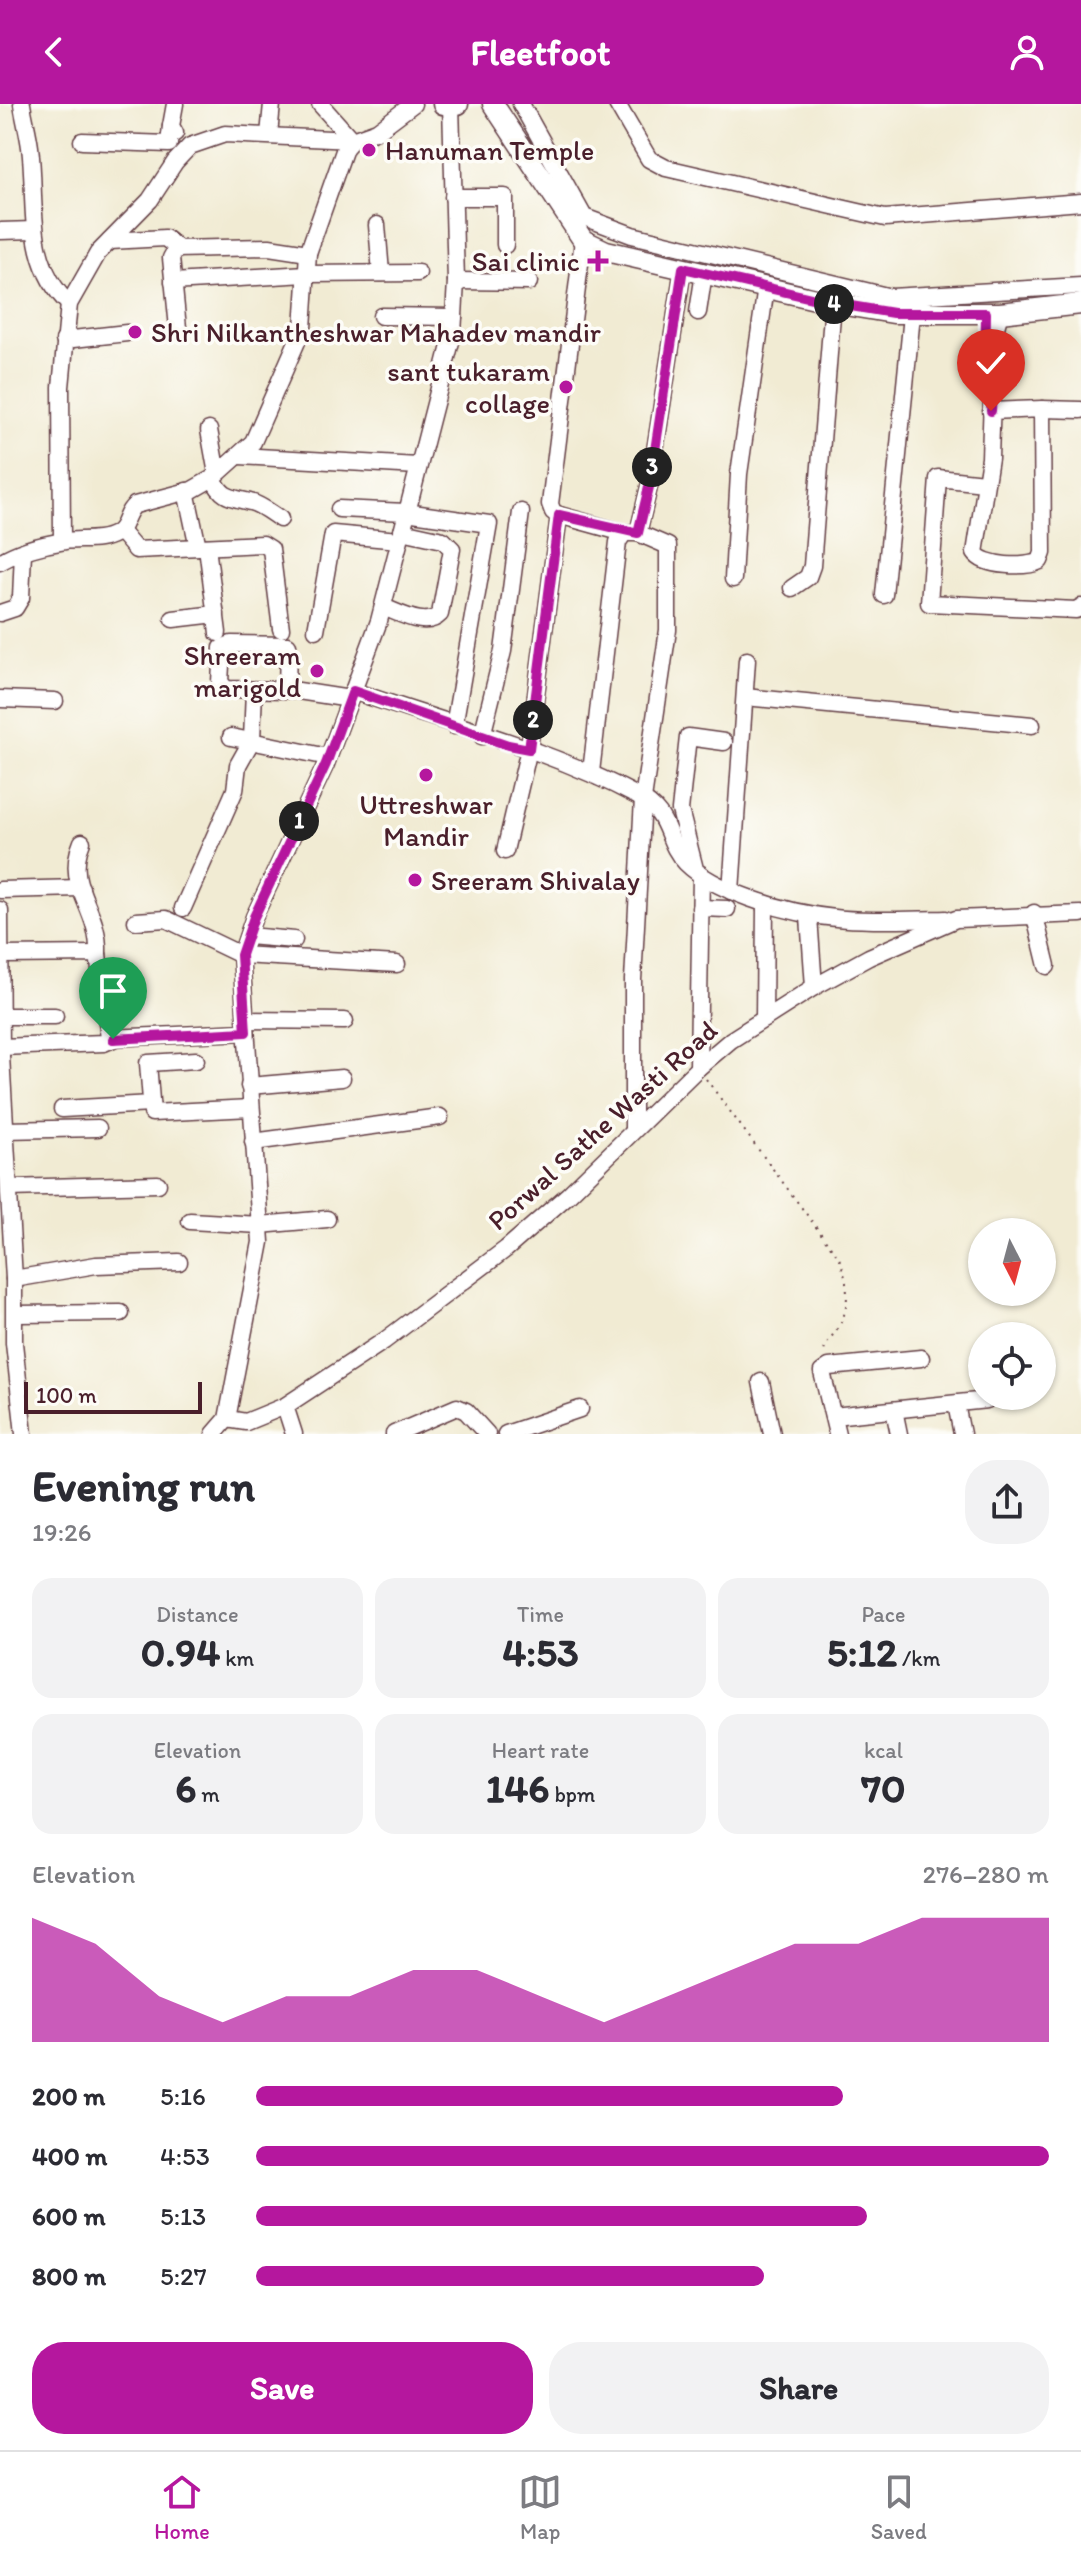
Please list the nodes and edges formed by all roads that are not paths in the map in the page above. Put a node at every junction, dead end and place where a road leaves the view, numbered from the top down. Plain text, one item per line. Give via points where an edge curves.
1 (22, 104) edge
2 (175, 104) edge
3 (272, 104) edge
4 (320, 104) edge
5 (413, 104) edge
6 (443, 104) edge
7 (458, 104) edge
8 (493, 104) edge
9 (521, 104) edge
10 (617, 104) edge
11 (451, 105) edge
12 (171, 126) junction
13 (269, 135) junction
14 (352, 140) junction
15 (82, 141) dead end
16 (190, 146) junction
17 (453, 197) junction
18 (1081, 202) edge
19 (377, 225) dead end
20 (34, 230) junction
21 (0, 231) edge
22 (583, 240) junction
23 (110, 241) junction
24 (505, 245) dead end
25 (179, 249) junction
26 (308, 253) junction
27 (694, 270) junction
28 (381, 273) junction
29 (418, 273) dead end
30 (306, 274) junction
31 (456, 281) junction
32 (173, 282) junction
33 (529, 282) dead end
34 (1081, 286) edge
35 (766, 287) junction
36 (833, 303) junction
37 (69, 304) junction
38 (1081, 304) edge
39 (698, 312) dead end
40 (993, 313) junction
41 (912, 315) junction
42 (381, 316) dead end
43 (454, 317) junction
44 (178, 328) dead end
45 (127, 333) dead end
46 (64, 340) junction
47 (992, 404) junction
48 (1042, 409) junction
49 (1081, 410) edge
50 (209, 430) dead end
51 (240, 456) junction
52 (418, 466) junction
53 (215, 476) junction
54 (984, 483) junction
55 (186, 491) junction
56 (339, 509) dead end
57 (406, 512) junction
58 (521, 512) dead end
59 (559, 515) junction
60 (280, 519) dead end
61 (120, 531) junction
62 (631, 533) junction
63 (400, 536) junction
64 (62, 541) junction
65 (202, 547) junction
66 (23, 552) junction
67 (0, 562) edge
68 (733, 579) dead end
69 (792, 588) dead end
70 (884, 595) dead end
71 (383, 607) junction
72 (1081, 607) edge
73 (0, 613) edge
74 (216, 614) junction
75 (173, 619) dead end
76 (281, 629) dead end
77 (316, 630) dead end
78 (218, 633) dead end
79 (747, 660) dead end
80 (254, 690) junction
81 (287, 690) junction
82 (352, 695) junction
83 (745, 697) junction
84 (0, 699) edge
85 (55, 701) dead end
86 (1032, 725) dead end
87 (454, 726) junction
88 (482, 736) junction
89 (231, 737) dead end
90 (252, 740) junction
91 (724, 742) dead end
92 (529, 749) junction
93 (328, 757) junction
94 (591, 772) junction
95 (643, 799) junction
96 (82, 842) dead end
97 (505, 851) dead end
98 (698, 872) junction
99 (81, 888) junction
100 (0, 890) edge
101 (731, 891) junction
102 (765, 904) junction
103 (183, 908) dead end
104 (700, 908) junction
105 (727, 909) dead end
106 (0, 910) edge
107 (1034, 913) junction
108 (1081, 914) edge
109 (809, 917) junction
110 (956, 919) junction
111 (136, 921) dead end
112 (248, 936) junction
113 (294, 940) dead end
114 (98, 954) junction
115 (3, 955) junction
116 (241, 955) junction
117 (397, 964) dead end
118 (1047, 966) dead end
119 (814, 987) junction
120 (55, 1016) dead end
121 (764, 1019) junction
122 (1, 1020) edge
123 (345, 1021) dead end
124 (246, 1026) junction
125 (113, 1039) junction
126 (1, 1053) edge
127 (196, 1060) dead end
128 (698, 1068) junction
129 (342, 1078) dead end
130 (249, 1086) junction
131 (151, 1104) junction
132 (251, 1108) junction
133 (62, 1109) dead end
134 (440, 1117) dead end
135 (98, 1128) dead end
136 (633, 1128) junction
137 (4, 1139) edge
138 (253, 1142) junction
139 (4, 1167) edge
140 (158, 1184) dead end
141 (9, 1188) junction
142 (327, 1219) dead end
143 (190, 1221) dead end
144 (260, 1225) junction
145 (179, 1262) dead end
146 (14, 1279) junction
147 (121, 1313) dead end
148 (15, 1314) junction
149 (7, 1338) edge
150 (921, 1358) dead end
151 (761, 1382) dead end
152 (968, 1402) edge
153 (956, 1404) junction
154 (285, 1406) junction
155 (580, 1409) dead end
156 (894, 1410) junction
157 (834, 1429) edge
158 (220, 1430) edge
159 (24, 1434) edge
160 (294, 1434) edge
161 (394, 1434) edge
162 (487, 1434) edge
163 (506, 1434) edge
164 (772, 1434) edge
165 (899, 1434) edge
166 (962, 1434) edge

1 - 20 street
2 - 12 street
3 - 13 street
4 - 14 street
5 - 14 street via 377,131
6 - 11 main road
7 - 11 main road
8 - 22 main road
9 - 34 street via 584,217 632,235 891,297
10 - 18 street via 649,159 666,168 885,218
11 - 17 street
12 - 15 street via 169,144
12 - 16 street
13 - 14 street
13 - 16 street via 225,134
14 - 26 street
16 - 23 street via 150,200
17 - 24 street via 505,197
17 - 31 street
19 - 28 street
20 - 21 street
20 - 37 street via 51,279
22 - 27 main road via 606,251
22 - 59 street via 550,504
23 - 25 street via 165,238
23 - 37 street
25 - 26 street via 269,247
25 - 32 street via 171,258
26 - 30 street
27 - 35 main road
27 - 39 street
27 - 62 street via 650,483
28 - 29 street
28 - 30 street
30 - 32 street
30 - 51 street via 300,336 253,442
31 - 33 street
31 - 43 street
32 - 44 street
35 - 36 main road
35 - 68 street via 739,474
36 - 41 main road
36 - 69 street via 812,566 808,577
37 - 46 street
38 - 40 main road
40 - 41 main road
40 - 47 street via 985,368 997,388
41 - 70 street
42 - 43 street
43 - 52 street
45 - 46 street
46 - 64 street
47 - 48 street
47 - 54 street
48 - 49 street
48 - 54 street via 1040,561 1033,565 979,559 975,553
50 - 53 street
51 - 52 street
51 - 53 street
52 - 57 street
53 - 55 street
53 - 60 street via 223,495 253,502
54 - 72 street via 938,478 929,603
55 - 61 street via 135,505
55 - 65 street
56 - 57 street
57 - 63 street
57 - 87 street via 489,524
58 - 88 street via 505,636
59 - 62 street
59 - 92 street
61 - 64 street via 104,538
61 - 65 street via 136,550
62 - 94 street via 618,542
62 - 95 street via 668,546 671,561 668,630
63 - 71 street
63 - 71 street via 443,540 452,549 440,614 423,621
63 - 77 street via 333,534
64 - 66 street
65 - 74 street
65 - 76 street via 263,544 271,549
66 - 67 street
66 - 73 street via 21,598 15,608
71 - 82 street
74 - 75 street
74 - 78 street
79 - 83 street
80 - 81 street
80 - 81 street via 221,685 220,654 226,645 288,645
80 - 90 street
81 - 82 street
82 - 87 street
82 - 93 street
83 - 86 street
83 - 101 street
84 - 85 street
87 - 88 street
88 - 92 street
89 - 90 street
90 - 93 street
90 - 103 street
91 - 98 street via 688,737 680,810
92 - 94 street
92 - 97 street
93 - 112 street
94 - 95 street
95 - 98 street via 665,818 670,838
95 - 136 street via 633,980
96 - 99 street via 74,867
98 - 101 street
98 - 104 street
99 - 100 street
99 - 114 street via 96,925
101 - 102 street
102 - 109 street
102 - 121 street
104 - 105 street
104 - 128 street
106 - 115 street
107 - 108 street, Porwal Sathe Wasti Road
107 - 110 street, Porwal Sathe Wasti Road
107 - 118 street
109 - 110 street
109 - 119 street
110 - 119 street, Porwal Sathe Wasti Road
111 - 116 street via 166,919
112 - 113 street
112 - 116 street
114 - 115 street
114 - 125 street via 107,1031
115 - 122 street
116 - 117 street
116 - 124 street
119 - 121 street, Porwal Sathe Wasti Road
120 - 122 street
121 - 128 street, Porwal Sathe Wasti Road
122 - 126 street
123 - 124 street
124 - 125 street
124 - 130 street
125 - 126 street
126 - 137 street
127 - 131 street via 148,1063
128 - 136 street, Porwal Sathe Wasti Road
129 - 130 street
130 - 132 street
131 - 132 street via 152,1113
131 - 133 street
132 - 138 street
134 - 138 street
135 - 137 street
136 - 154 street, Porwal Sathe Wasti Road via 506,1249 384,1341
137 - 139 street
138 - 144 street
139 - 141 street
140 - 141 street
141 - 146 street
142 - 144 street
143 - 144 street
144 - 158 street via 261,1242
145 - 146 street via 96,1265
146 - 148 street
147 - 148 street
148 - 149 street
149 - 159 street
150 - 157 street via 826,1369 822,1378
151 - 164 street
152 - 153 street
153 - 156 street
153 - 166 street
154 - 158 street, Porwal Sathe Wasti Road
154 - 160 street
155 - 163 street
156 - 157 street
156 - 165 street
161 - 162 street via 457,1407

